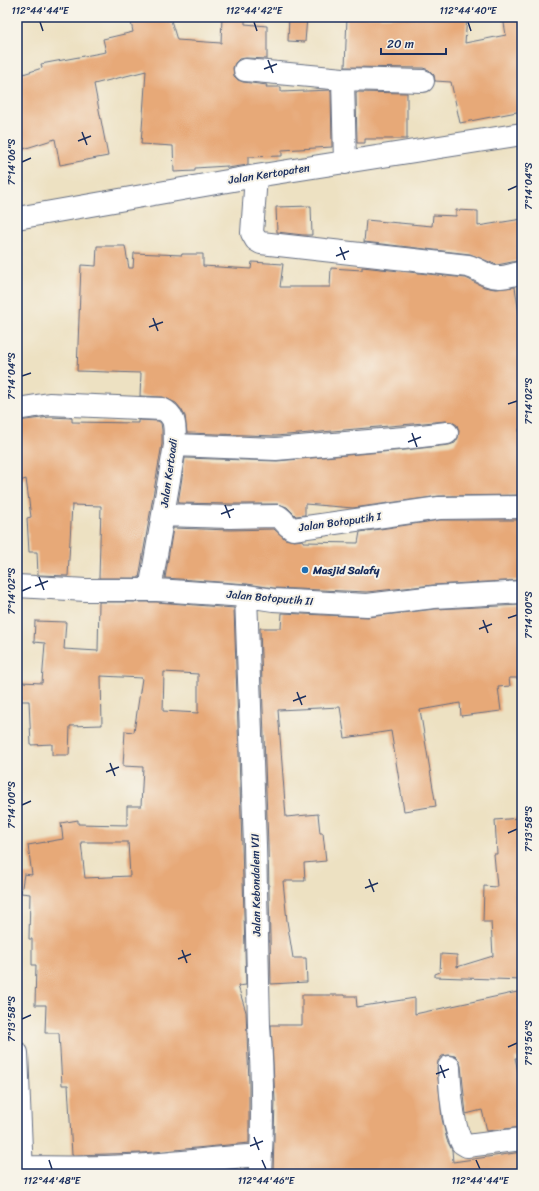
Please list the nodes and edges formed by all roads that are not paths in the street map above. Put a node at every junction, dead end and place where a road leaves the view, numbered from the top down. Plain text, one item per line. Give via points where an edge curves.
1 (245, 70) dead end
2 (343, 79) junction
3 (423, 81) dead end
4 (522, 134) edge
5 (345, 163) junction
6 (256, 176) junction
7 (17, 218) edge
8 (522, 272) edge
9 (17, 409) edge
10 (447, 433) dead end
11 (175, 445) junction
12 (522, 507) edge
13 (163, 515) junction
14 (17, 586) edge
15 (150, 590) junction
16 (522, 592) edge
17 (246, 596) junction
18 (17, 1053) edge
19 (449, 1067) dead end
20 (522, 1139) edge
21 (261, 1164) edge
22 (22, 1170) edge

1 - 2 street
2 - 3 street
2 - 5 street
4 - 5 street, Jalan Kertopaten
5 - 6 street, Jalan Kertopaten
6 - 7 street, Jalan Kertopaten
6 - 8 street via 252,233 256,240 262,243 468,266 495,277
9 - 11 street, Jalan Kertoadi via 50,404 162,409 169,412 174,422
10 - 11 street via 276,449
11 - 13 street, Jalan Kertoadi
12 - 13 street, Jalan Botoputih I via 439,508 293,529 278,516
13 - 15 street, Jalan Kertoadi
14 - 15 street, Jalan Botoputih II
15 - 17 street, Jalan Botoputih II
16 - 17 street, Jalan Botoputih II via 367,604 273,600
17 - 21 street, Jalan Kebondalem VII via 261,1050
18 - 22 street
19 - 20 street via 455,1118 460,1140 464,1145
21 - 22 street via 231,1156 159,1164

